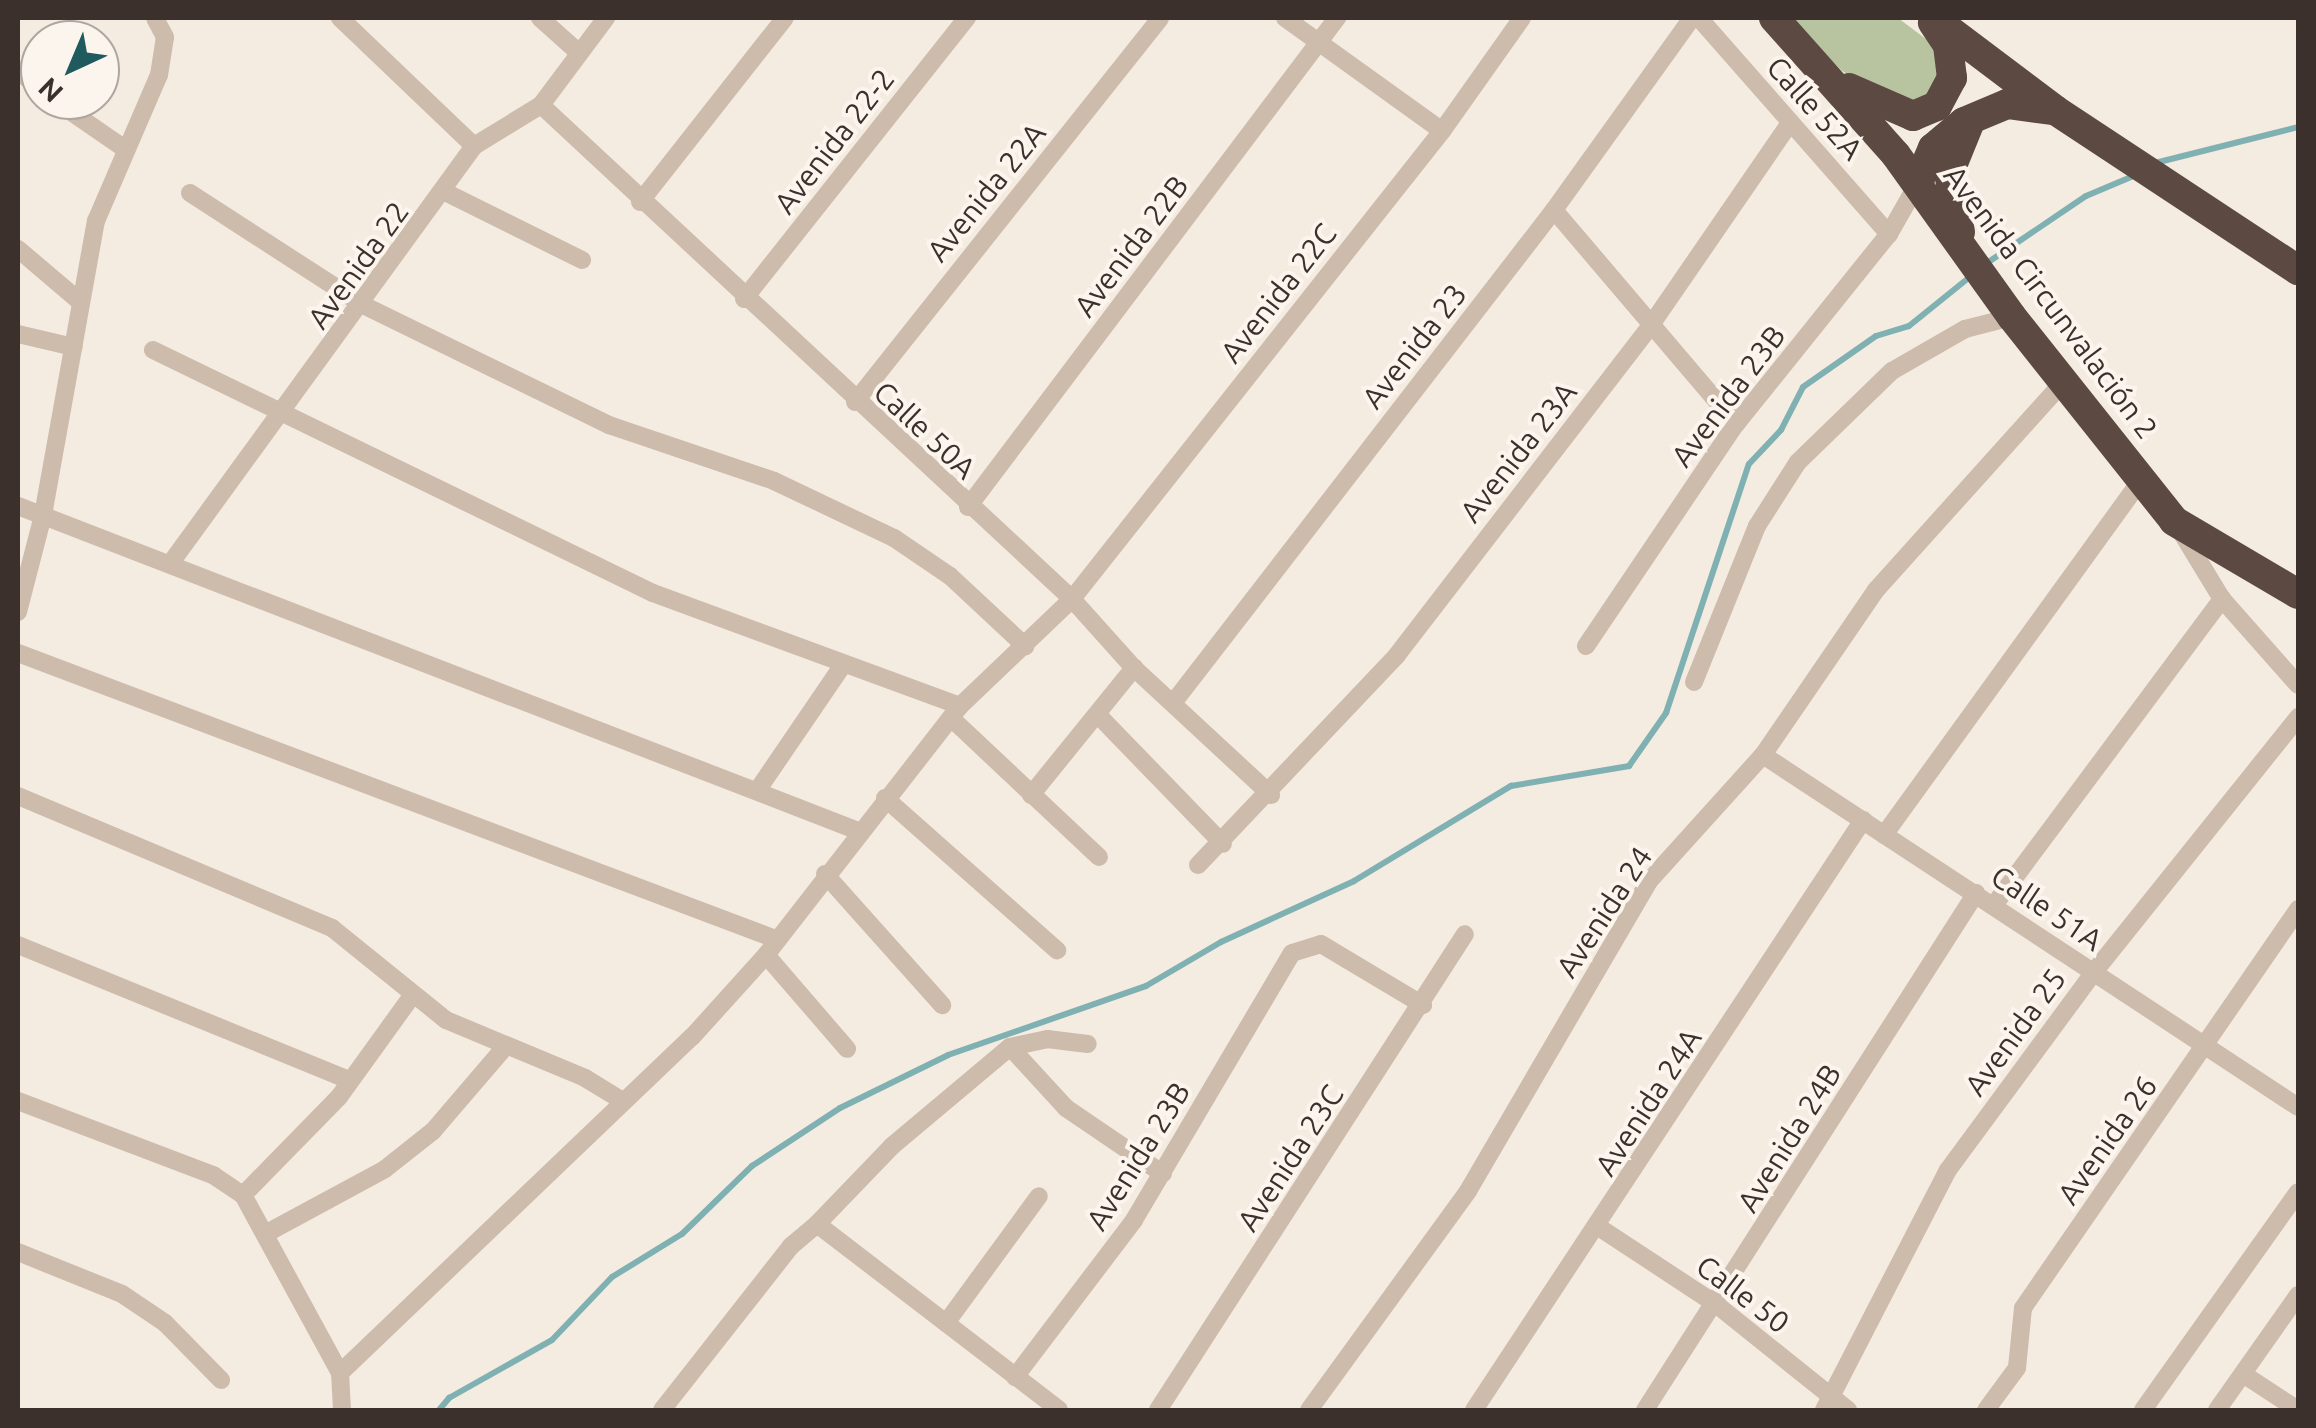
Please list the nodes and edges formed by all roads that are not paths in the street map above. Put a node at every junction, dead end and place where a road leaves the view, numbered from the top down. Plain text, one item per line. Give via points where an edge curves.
1 (155, 18) edge
2 (340, 18) edge
3 (540, 18) edge
4 (606, 18) edge
5 (785, 18) edge
6 (967, 18) edge
7 (1160, 18) edge
8 (1285, 18) edge
9 (1337, 18) edge
10 (1522, 18) edge
11 (1696, 18) edge
12 (1774, 18) edge
13 (1931, 18) edge
14 (1320, 41) junction
15 (578, 52) junction
16 (1825, 74) junction
17 (540, 104) junction
18 (2056, 110) junction
19 (1978, 115) junction
20 (84, 120) edge
21 (1788, 126) junction
22 (1442, 130) junction
23 (474, 146) junction
24 (125, 148) junction
25 (1918, 183) junction
26 (190, 192) dead end
27 (445, 192) junction
28 (640, 202) junction
29 (1554, 210) junction
30 (1889, 234) junction
31 (18, 249) edge
32 (1974, 259) junction
33 (582, 260) dead end
34 (2298, 270) edge
35 (744, 299) junction
36 (78, 300) junction
37 (362, 304) junction
38 (2012, 316) junction
39 (1650, 324) junction
40 (18, 334) edge
41 (74, 346) junction
42 (153, 350) dead end
43 (2063, 382) junction
44 (854, 402) junction
45 (284, 414) junction
46 (1736, 424) junction
47 (2141, 480) junction
48 (18, 506) edge
49 (968, 507) junction
50 (43, 516) junction
51 (2174, 520) junction
52 (170, 564) junction
53 (2298, 594) edge
54 (1072, 599) junction
55 (2222, 599) junction
56 (18, 612) edge
57 (1025, 646) junction
58 (1586, 646) dead end
59 (18, 653) edge
60 (843, 665) junction
61 (1134, 668) junction
62 (1694, 682) dead end
63 (2298, 686) edge
64 (1174, 702) junction
65 (955, 712) junction
66 (1099, 716) junction
67 (2298, 717) edge
68 (1764, 755) junction
69 (758, 788) junction
70 (1032, 794) junction
71 (1271, 795) junction
72 (18, 796) edge
73 (885, 798) junction
74 (1863, 820) junction
75 (861, 832) junction
76 (1884, 835) junction
77 (1223, 844) junction
78 (1099, 857) dead end
79 (1198, 865) dead end
80 (825, 874) junction
81 (1976, 893) junction
82 (1994, 905) junction
83 (2298, 908) edge
84 (1465, 934) dead end
85 (778, 940) junction
86 (18, 945) edge
87 (1057, 950) dead end
88 (766, 956) junction
89 (2094, 972) junction
90 (411, 998) junction
91 (942, 1005) dead end
92 (1423, 1005) junction
93 (1088, 1044) dead end
94 (506, 1047) junction
95 (1010, 1047) junction
96 (2204, 1048) junction
97 (848, 1049) dead end
98 (349, 1080) junction
99 (621, 1100) junction
100 (18, 1101) edge
101 (2298, 1107) edge
102 (1163, 1174) junction
103 (2298, 1192) edge
104 (244, 1196) junction
105 (1039, 1196) dead end
106 (818, 1224) junction
107 (1600, 1228) junction
108 (265, 1234) junction
109 (18, 1252) edge
110 (2298, 1295) edge
111 (1717, 1304) junction
112 (946, 1323) junction
113 (340, 1373) junction
114 (2243, 1374) junction
115 (1015, 1377) junction
116 (222, 1380) dead end
117 (1828, 1404) edge
118 (342, 1410) edge
119 (662, 1410) edge
120 (1059, 1410) edge
121 (1158, 1410) edge
122 (1309, 1410) edge
123 (1474, 1410) edge
124 (1646, 1410) edge
125 (1848, 1410) edge
126 (1986, 1410) edge
127 (2143, 1410) edge
128 (2218, 1410) edge
129 (2298, 1410) edge

1 - 24 street via 165,37 159,76
2 - 23 street
3 - 15 street
4 - 15 street, Avenida 22
5 - 28 street
6 - 35 street, Avenida 22-2
7 - 44 street, Avenida 22A
8 - 14 street
9 - 14 street, Avenida 22B
10 - 22 street, Avenida 22C
11 - 21 street, Calle 52A
11 - 29 street, Avenida 23
12 - 16 highway, Avenida Circunvalación 2
13 - 16 highway via 1948,44 1952,78 1937,106 1912,116 1885,110
13 - 18 highway
14 - 22 street
14 - 49 street, Avenida 22B
15 - 17 street, Avenida 22
16 - 25 highway, Avenida Circunvalación 2
17 - 23 street, Avenida 22
17 - 28 street, Calle 50A
18 - 19 highway via 2006,104
18 - 34 highway
19 - 25 highway via 1933,148
19 - 32 highway via 1958,141 1949,173
20 - 24 street
21 - 30 street, Calle 52A
21 - 39 street, Avenida 23A
22 - 54 street, Avenida 22C
23 - 27 street, Avenida 22
24 - 36 street via 96,221
25 - 30 street, Avenida 23B
25 - 32 highway, Avenida Circunvalación 2
26 - 37 street
27 - 33 street
27 - 37 street, Avenida 22
28 - 35 street, Calle 50A
29 - 39 street
29 - 64 street, Avenida 23
30 - 46 street, Avenida 23B
31 - 36 street
32 - 38 highway, Avenida Circunvalación 2
35 - 44 street, Calle 50A
36 - 41 street
37 - 45 street, Avenida 22
37 - 57 street via 609,425 774,481 894,538 950,576
38 - 43 highway, Avenida Circunvalación 2
38 - 62 street via 1965,329 1892,371 1798,462 1757,526
39 - 46 street
39 - 71 street, Avenida 23A via 1396,655
40 - 41 street
41 - 50 street
42 - 45 street
43 - 47 highway, Avenida Circunvalación 2
43 - 68 street, Avenida 24 via 1876,590
44 - 49 street, Calle 50A
45 - 52 street, Avenida 22
45 - 60 street via 654,593
46 - 58 street, Avenida 23B
47 - 51 highway, Avenida Circunvalación 2
47 - 76 street
48 - 50 street
49 - 54 street, Calle 50A
50 - 52 street
50 - 56 street
51 - 53 highway, Avenida Circunvalación 2
51 - 55 street
52 - 69 street
54 - 57 street, Avenida 22C
54 - 61 street, Calle 50A
55 - 63 street
55 - 82 street
57 - 65 street, Avenida 22C
59 - 85 street
60 - 65 street
60 - 69 street
61 - 64 street, Calle 50A
61 - 66 street
64 - 71 street, Calle 50A
65 - 70 street
65 - 73 street, Avenida 22C
66 - 70 street
66 - 77 street
67 - 89 street, Avenida 25
68 - 74 street, Calle 51A
68 - 122 street, Avenida 24 via 1650,880 1468,1191
69 - 75 street
70 - 78 street
71 - 77 street, Avenida 23A
72 - 90 street via 332,928
73 - 75 street, Avenida 22C
73 - 87 street
74 - 76 street, Calle 51A
74 - 107 street, Avenida 24A
75 - 80 street, Avenida 22C
76 - 81 street, Calle 51A
77 - 79 street, Avenida 23A
80 - 85 street, Avenida 22C
80 - 91 street
81 - 82 street, Calle 51A
81 - 111 street, Avenida 24B
82 - 89 street, Calle 51A
83 - 96 street, Avenida 26
84 - 92 street, Avenida 23C
85 - 88 street, Avenida 22C
86 - 98 street
88 - 97 street
88 - 99 street, Avenida 22C
89 - 96 street, Calle 51A
89 - 117 street, Avenida 25 via 1948,1170
90 - 94 street
90 - 98 street
92 - 102 street, Avenida 23B via 1321,944 1292,953
92 - 121 street, Avenida 23C
93 - 95 street via 1046,1039
94 - 99 street
94 - 108 street via 433,1131 385,1170
95 - 102 street via 1066,1108
95 - 106 street via 892,1146
96 - 101 street, Calle 51A
96 - 126 street, Avenida 26 via 2024,1308 2018,1368
98 - 104 street
99 - 113 street, Avenida 22C
100 - 104 street via 213,1175
102 - 115 street, Avenida 23B
103 - 127 street
104 - 108 street
105 - 112 street
106 - 112 street
106 - 119 street via 791,1246
107 - 111 street, Calle 50
107 - 123 street, Avenida 24A
108 - 113 street
109 - 116 street via 122,1294 165,1323
110 - 114 street
111 - 117 street, Calle 50
111 - 124 street, Avenida 24B
112 - 115 street
113 - 118 street
114 - 128 street
114 - 129 street
115 - 120 street
117 - 125 street, Calle 50

